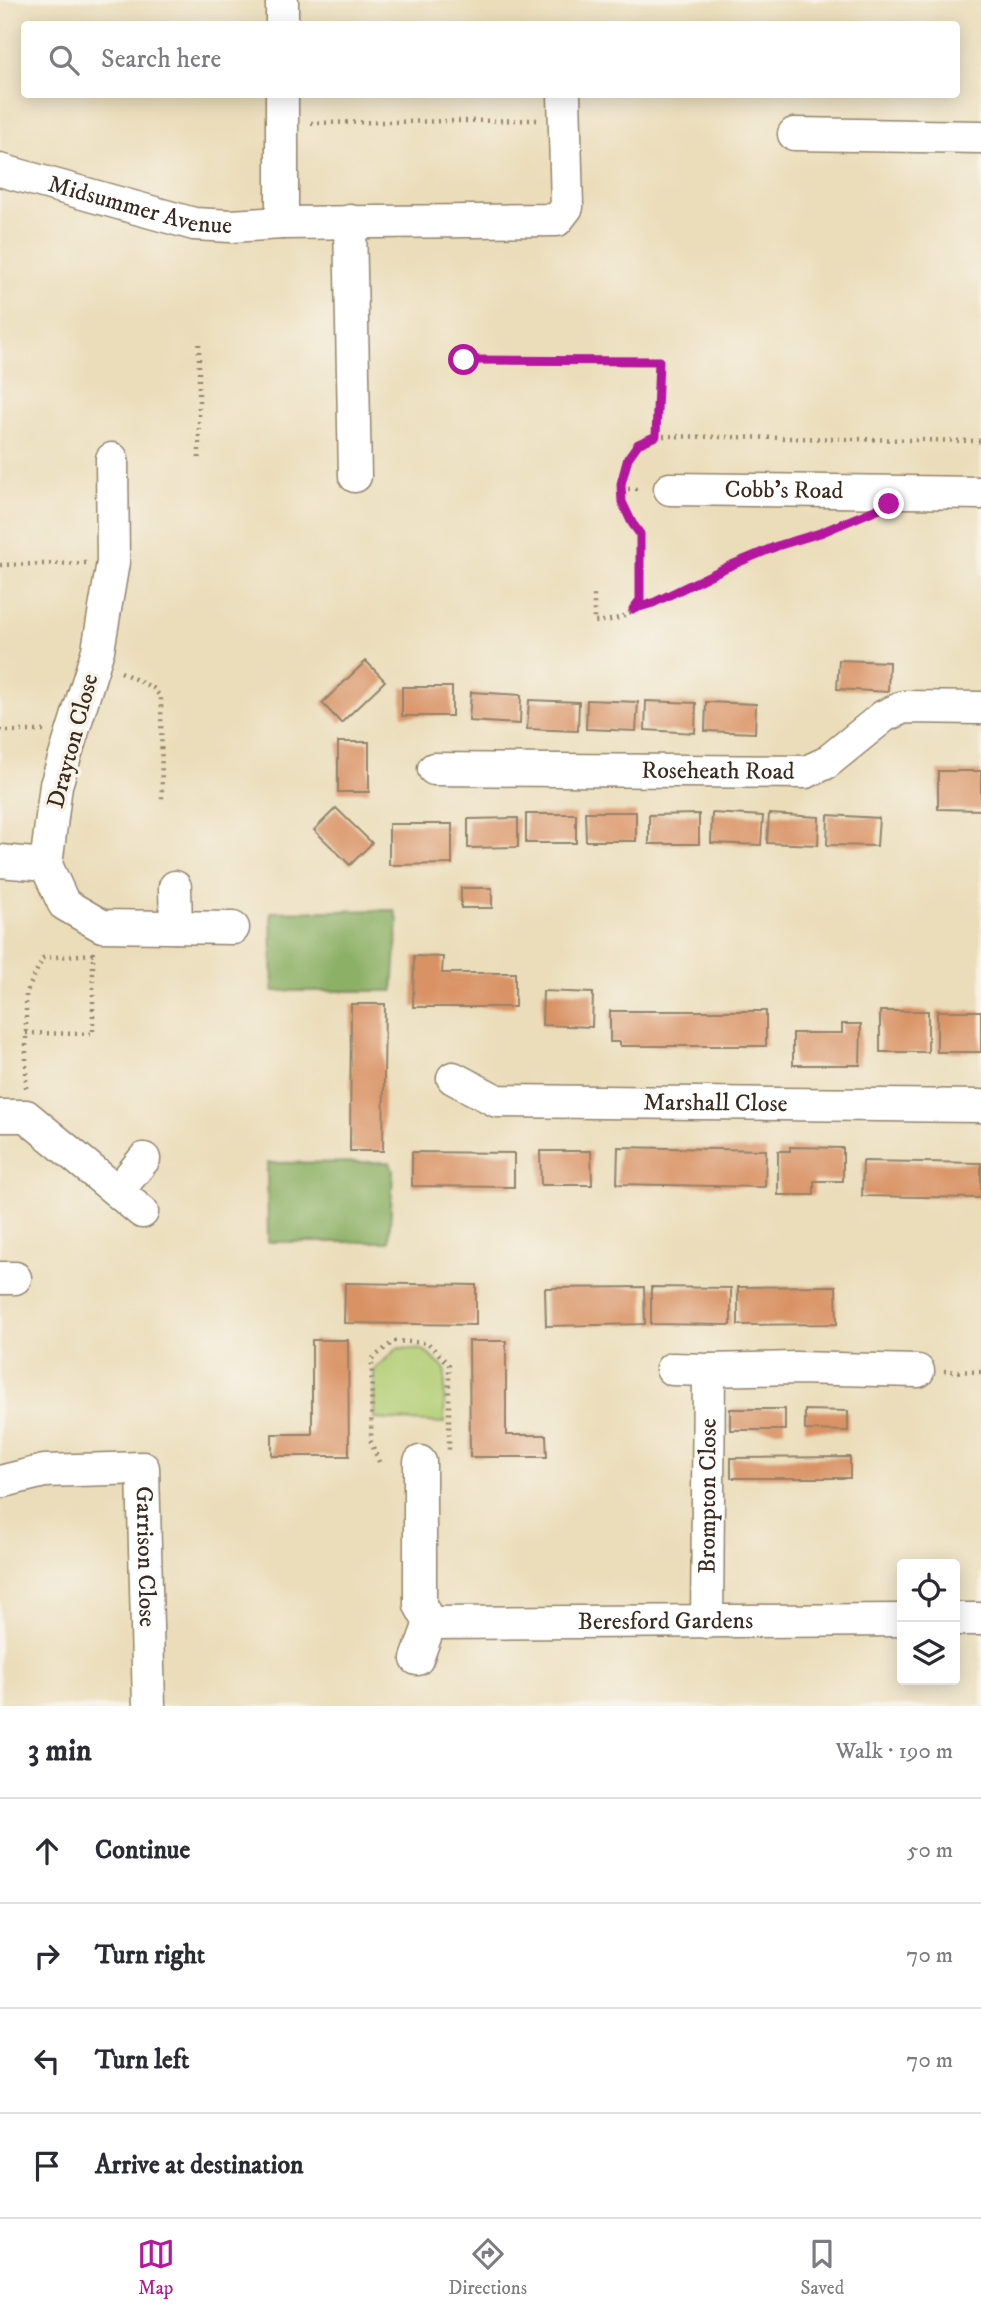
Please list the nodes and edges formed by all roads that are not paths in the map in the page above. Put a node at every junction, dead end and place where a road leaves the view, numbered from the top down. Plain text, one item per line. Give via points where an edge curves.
1 (282, 0) edge
2 (282, 21) edge
3 (564, 107) edge
4 (282, 109) edge
5 (794, 134) dead end
6 (981, 137) edge
7 (0, 170) edge
8 (350, 221) junction
9 (282, 223) junction
10 (112, 459) dead end
11 (355, 476) dead end
12 (670, 489) dead end
13 (981, 493) edge
14 (981, 708) edge
15 (434, 769) dead end
16 (0, 861) edge
17 (46, 864) junction
18 (175, 887) dead end
19 (176, 927) junction
20 (233, 928) dead end
21 (453, 1078) dead end
22 (981, 1106) edge
23 (13, 1116) edge
24 (144, 1159) dead end
25 (118, 1191) junction
26 (142, 1212) dead end
27 (672, 1369) dead end
28 (709, 1370) junction
29 (918, 1371) road end
30 (434, 1462) road end
31 (0, 1482) edge
32 (960, 1619) edge
33 (981, 1619) edge
34 (897, 1620) edge
35 (707, 1622) junction
36 (430, 1623) junction
37 (417, 1659) dead end
38 (149, 1706) edge

1 - 2 street
3 - 8 street, Midsummer Avenue via 567,207 557,220
4 - 9 street
5 - 6 street
7 - 9 street, Midsummer Avenue via 194,224
8 - 9 street, Midsummer Avenue
8 - 11 street
10 - 17 street, Drayton Close via 113,562 95,660 57,785
12 - 13 street, Cobb's Road
14 - 15 street, Roseheath Road via 904,707 884,716 827,763 806,772
16 - 17 street
17 - 19 street via 64,904 102,926
18 - 19 street
19 - 20 street
21 - 22 street, Marshall Close via 497,1101
23 - 25 street
24 - 25 street
25 - 26 street
27 - 28 street
28 - 29 street
28 - 35 street, Brompton Close
30 - 36 street via 419,1605
31 - 38 street, Garrison Close via 44,1471 144,1468
32 - 33 street
34 - 35 street, Beresford Gardens
35 - 36 street, Beresford Gardens
36 - 37 street

